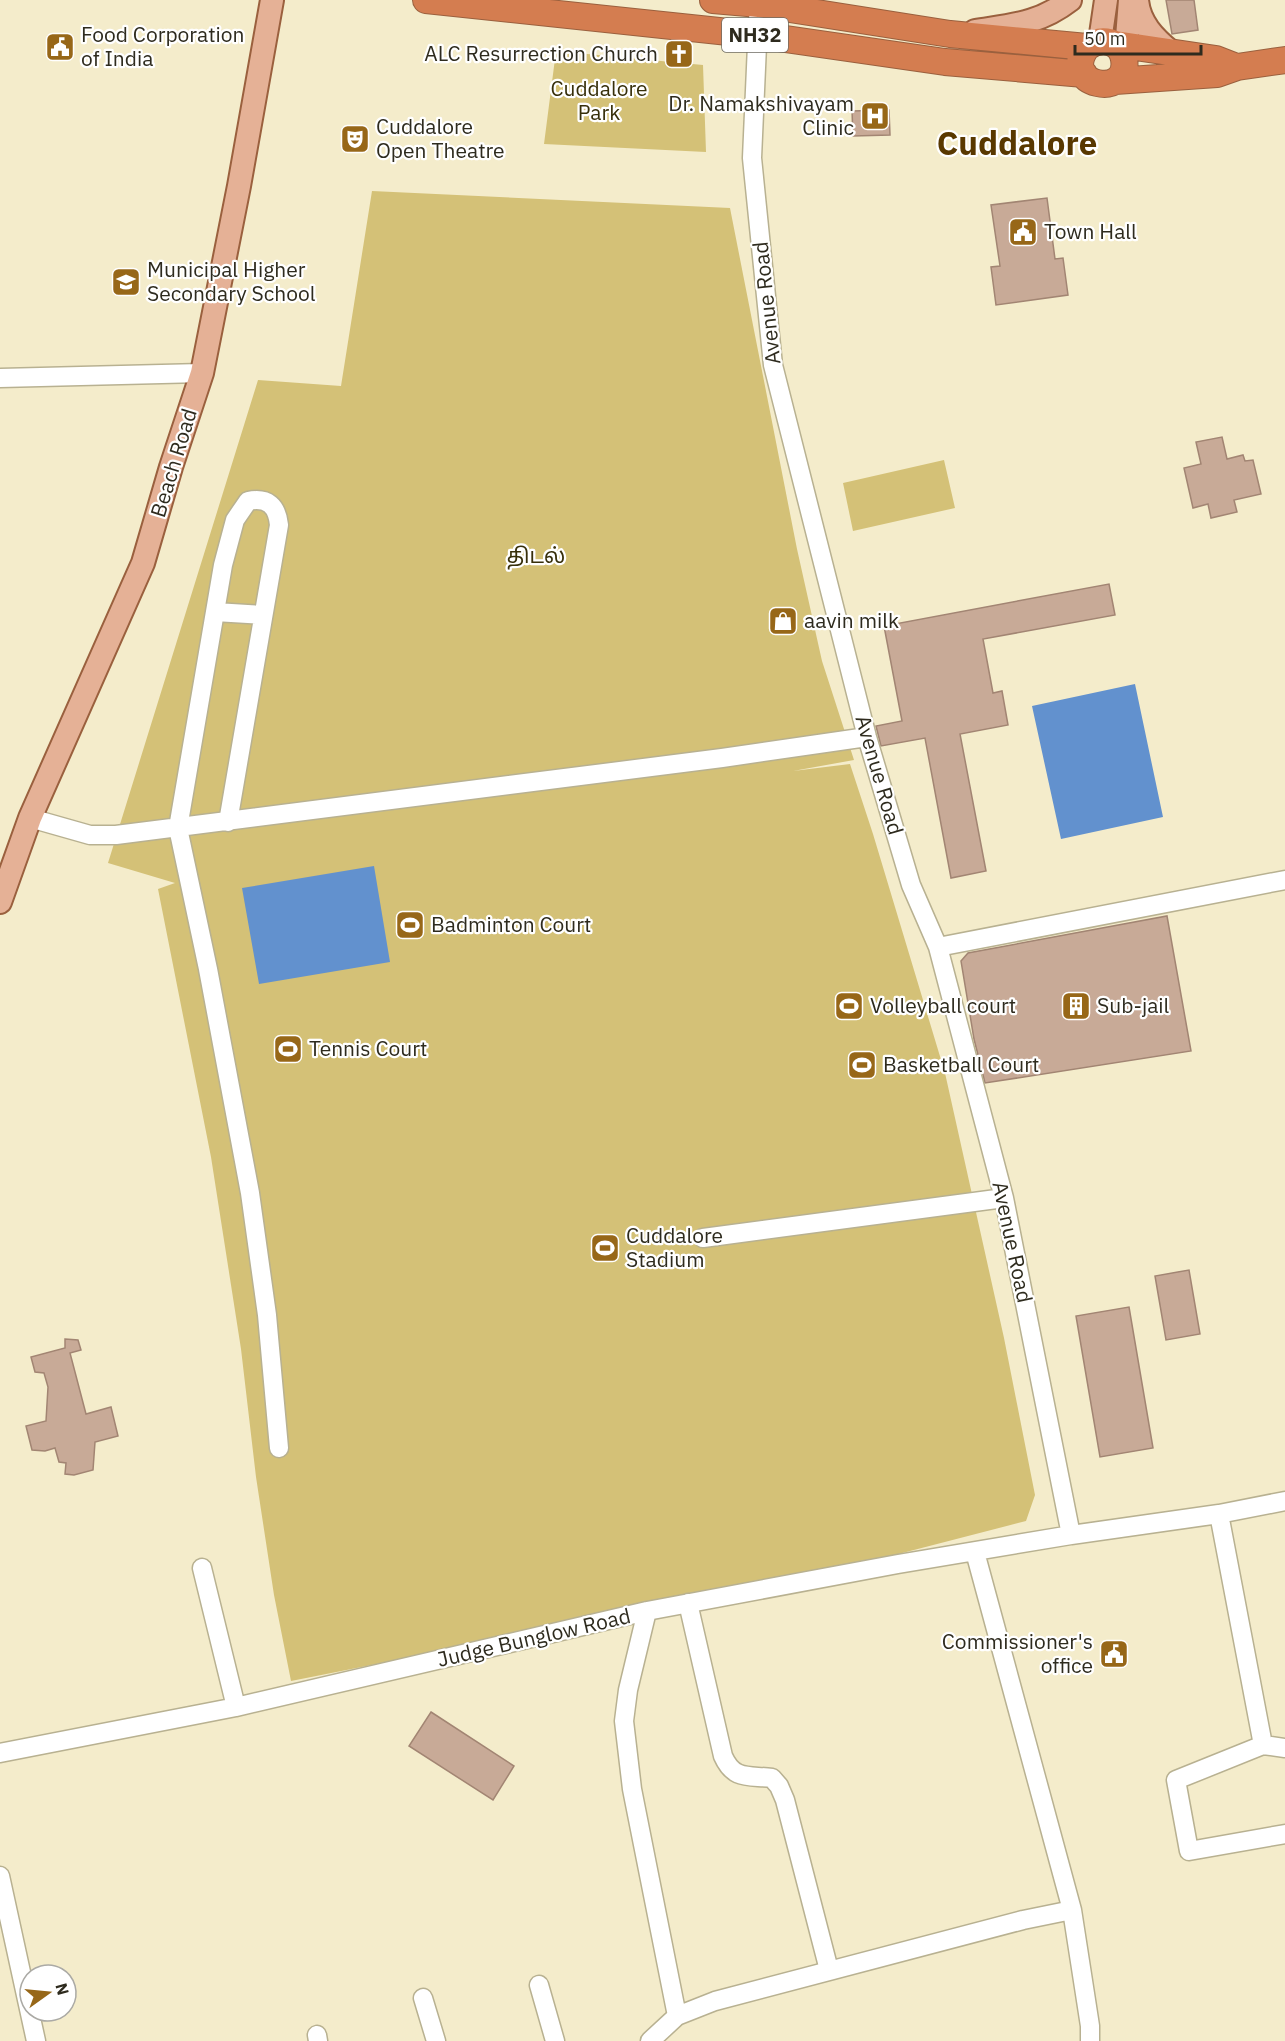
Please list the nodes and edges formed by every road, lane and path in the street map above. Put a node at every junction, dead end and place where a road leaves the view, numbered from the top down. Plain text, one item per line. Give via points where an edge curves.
1 (272, 0) edge
2 (426, 0) edge
3 (712, 0) edge
4 (1070, 0) edge
5 (1106, 0) edge
6 (1130, 0) edge
7 (1137, 0) edge
8 (759, 2) edge
9 (950, 34) junction
10 (757, 35) junction
11 (1171, 52) junction
12 (1112, 54) junction
13 (1285, 60) edge
14 (1237, 67) junction
15 (202, 373) junction
16 (0, 378) edge
17 (215, 612) junction
18 (263, 615) junction
19 (867, 737) junction
20 (30, 818) junction
21 (228, 822) junction
22 (178, 828) junction
23 (1285, 880) edge
24 (0, 902) edge
25 (938, 947) junction
26 (1004, 1198) junction
27 (703, 1238) dead end
28 (279, 1448) dead end
29 (1285, 1501) edge
30 (1219, 1514) junction
31 (1071, 1535) junction
32 (975, 1552) junction
33 (202, 1568) dead end
34 (688, 1603) junction
35 (647, 1611) junction
36 (236, 1707) junction
37 (1263, 1745) junction
38 (1285, 1748) edge
39 (0, 1753) edge
40 (1285, 1834) edge
41 (0, 1876) edge
42 (1072, 1910) junction
43 (830, 1970) junction
44 (539, 1985) dead end
45 (423, 1998) dead end
46 (677, 2016) junction
47 (36, 2041) edge
48 (436, 2041) edge
49 (555, 2041) edge
50 (650, 2041) edge
51 (1090, 2041) edge

1 - 15 main road, Beach Road
2 - 10 highway, NH32
3 - 8 highway, NH32
4 - 9 main road via 1029,23
5 - 12 main road
6 - 12 main road
7 - 11 main road via 1145,25
8 - 9 highway, NH32
8 - 10 street, Avenue Road
9 - 12 highway, NH32
10 - 12 highway, NH32 via 945,62 1084,74 1081,60
10 - 19 street, Avenue Road via 752,158 773,365
11 - 12 highway, NH32
11 - 14 highway, NH32 via 1216,59
12 - 14 highway, NH32 via 1217,74
13 - 14 highway, NH32
15 - 16 street
15 - 20 main road, Beach Road via 144,563
17 - 18 street
17 - 18 street via 235,520 248,501 258,499 274,507 279,525
17 - 22 street
18 - 21 street
19 - 21 street
19 - 25 street, Avenue Road via 911,885
20 - 22 street via 90,835
20 - 24 main road, Beach Road
21 - 22 street
22 - 28 street via 250,1193 267,1315
23 - 25 street
25 - 26 street, Avenue Road
26 - 27 street
26 - 31 street, Avenue Road
29 - 30 street, Judge Bunglow Road
30 - 31 street, Judge Bunglow Road
30 - 37 street
31 - 32 street, Judge Bunglow Road
32 - 34 street, Judge Bunglow Road
32 - 42 street
33 - 36 street
34 - 35 street, Judge Bunglow Road
34 - 43 street via 723,1756 728,1767 739,1775 772,1778 779,1786
35 - 36 street, Judge Bunglow Road
35 - 46 street via 628,1690 626,1749
36 - 39 street, Judge Bunglow Road
37 - 38 street
37 - 40 street via 1176,1780 1189,1851
41 - 47 street
42 - 43 street
42 - 51 street
43 - 46 street via 715,2001
44 - 49 street
45 - 48 street
46 - 50 street

